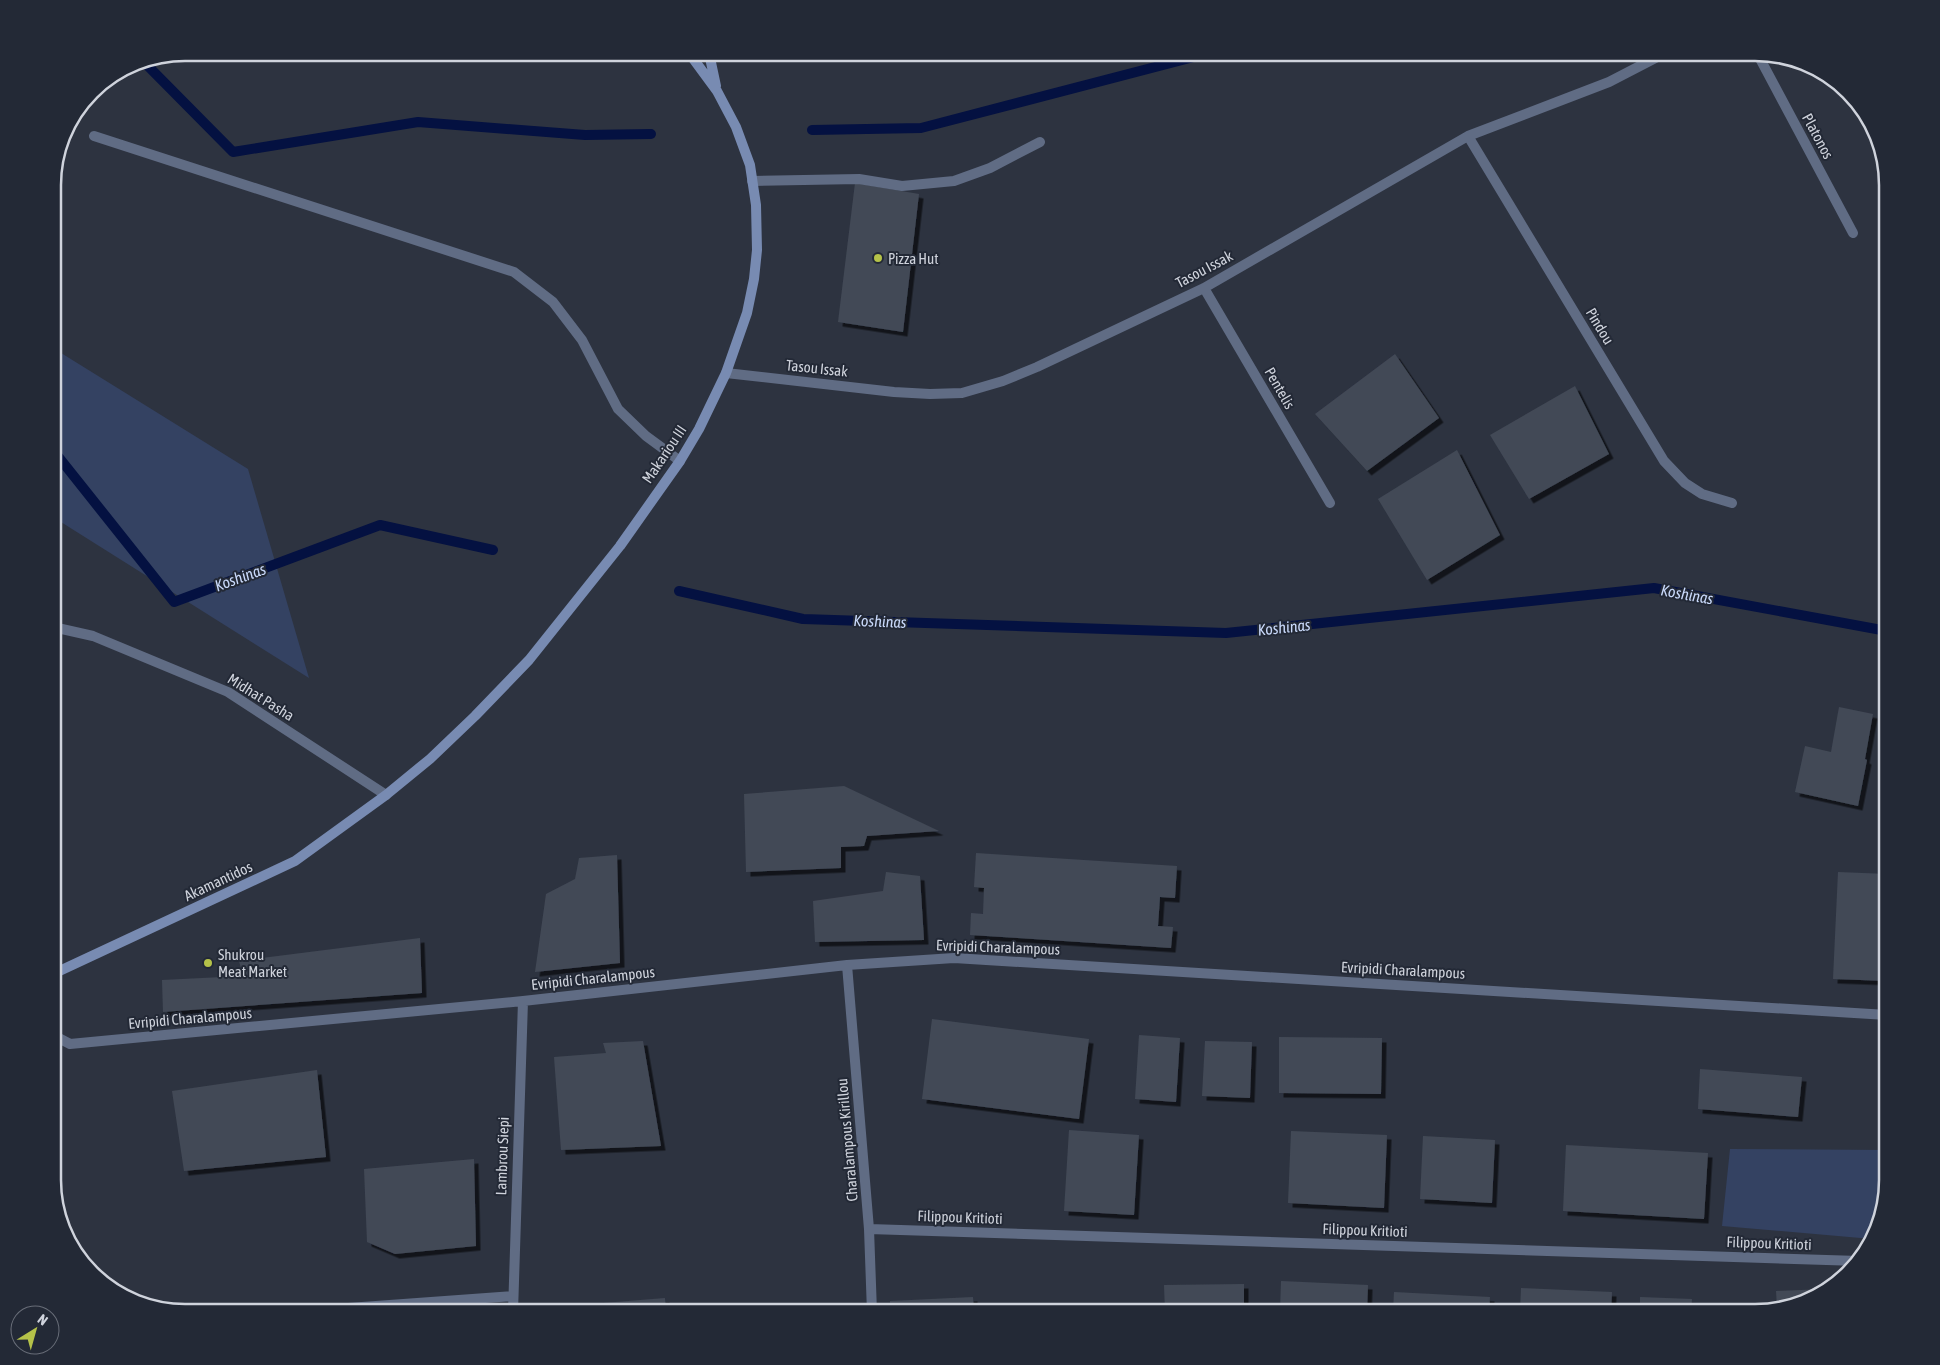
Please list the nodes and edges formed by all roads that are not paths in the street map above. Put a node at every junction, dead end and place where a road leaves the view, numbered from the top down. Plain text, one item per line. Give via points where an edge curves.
1 (695, 61) edge
2 (711, 61) edge
3 (1648, 61) edge
4 (1762, 61) edge
5 (717, 91) junction
6 (94, 136) dead end
7 (1468, 136) junction
8 (1040, 142) dead end
9 (752, 181) junction
10 (1853, 233) dead end
11 (1204, 288) junction
12 (726, 373) junction
13 (680, 460) junction
14 (1330, 503) dead end
15 (1732, 503) dead end
16 (62, 629) edge
17 (386, 795) junction
18 (847, 965) junction
19 (62, 970) edge
20 (523, 1001) junction
21 (1879, 1013) edge
22 (62, 1040) edge
23 (869, 1229) junction
24 (1848, 1261) edge
25 (512, 1296) junction
26 (402, 1304) edge
27 (512, 1304) edge
28 (872, 1304) edge

1 - 5 main road, Makariou III
2 - 5 main road
3 - 7 street, Tasou Issak via 1609,82
4 - 10 street, Platonos
5 - 9 main road, Makariou III via 736,126 750,165
6 - 13 street via 514,272 553,302 582,340 618,409 646,436
7 - 11 street, Tasou Issak
7 - 15 street, Pindou via 1664,461 1685,483 1702,494
8 - 9 street via 990,168 954,181 902,186 859,179
9 - 12 main road, Makariou III via 757,250 754,279 747,313
11 - 12 street, Tasou Issak via 1037,367 962,393 894,392
11 - 14 street, Pentelis
12 - 13 main road, Makariou III
13 - 17 main road, Makariou III via 620,546 530,660 456,734
16 - 17 street, Midhat Pasha via 93,636 228,692
17 - 19 main road, Akamantidos via 295,861
18 - 20 street, Evripidi Charalampous
18 - 21 street, Evripidi Charalampous via 954,958
18 - 23 street, Charalampous Kirillou
20 - 22 street, Evripidi Charalampous via 70,1044
20 - 25 street, Lambrou Siepi
23 - 24 street, Filippou Kritioti
23 - 28 street, Charalampous Kirillou
25 - 26 street
25 - 27 street, Lambrou Siepi

